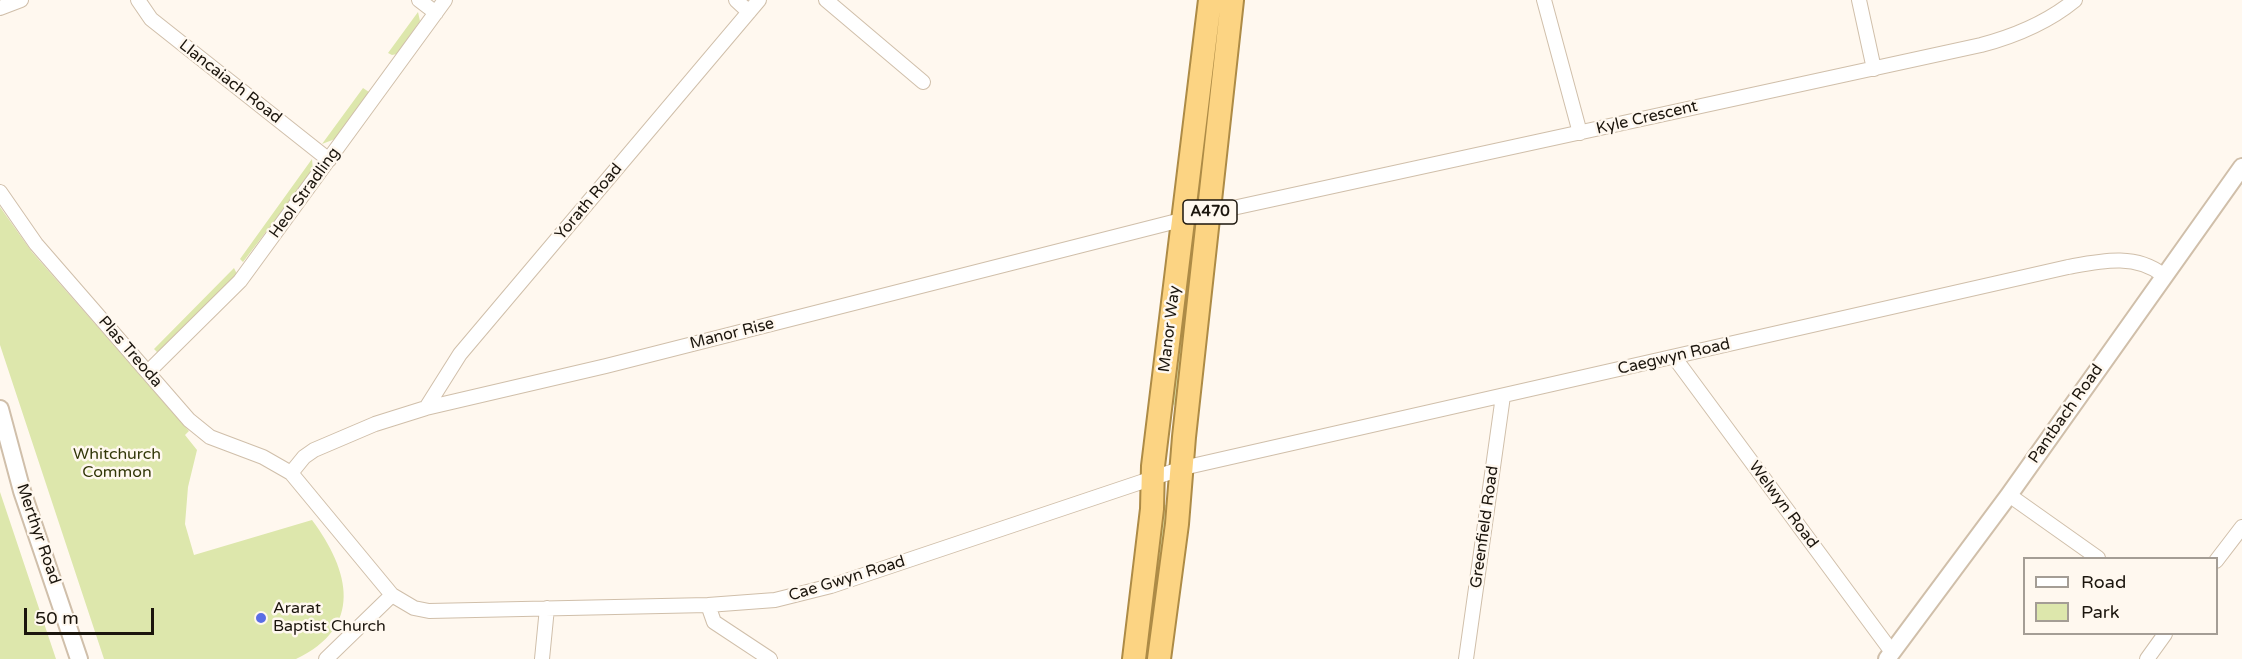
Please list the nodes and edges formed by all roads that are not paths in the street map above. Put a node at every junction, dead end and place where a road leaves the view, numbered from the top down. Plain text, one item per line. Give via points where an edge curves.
1 (21, 0) edge
2 (138, 0) edge
3 (419, 0) edge
4 (445, 0) edge
5 (736, 0) edge
6 (759, 0) edge
7 (826, 0) edge
8 (1210, 0) edge
9 (1232, 0) edge
10 (1544, 0) edge
11 (1859, 0) edge
12 (2075, 0) edge
13 (0, 8) edge
14 (749, 12) junction
15 (436, 13) junction
16 (1874, 69) junction
17 (923, 82) dead end
18 (1580, 134) junction
19 (329, 160) junction
20 (2242, 167) edge
21 (0, 192) edge
22 (1210, 213) junction
23 (1185, 219) junction
24 (2163, 275) junction
25 (1674, 357) junction
26 (148, 372) junction
27 (1503, 396) junction
28 (426, 408) junction
29 (0, 409) edge
30 (5, 452) edge
31 (1183, 468) junction
32 (291, 473) junction
33 (1152, 479) junction
34 (2009, 495) junction
35 (2242, 527) edge
36 (2097, 557) edge
37 (2218, 560) edge
38 (392, 595) junction
39 (708, 605) junction
40 (547, 608) junction
41 (2164, 635) edge
42 (1889, 657) edge
43 (79, 659) edge
44 (326, 659) edge
45 (542, 659) edge
46 (770, 659) edge
47 (1134, 659) edge
48 (1159, 659) edge
49 (1466, 659) edge
50 (2147, 659) edge

1 - 13 street
2 - 19 street, Llancaiach Road via 151,20
3 - 15 street
4 - 15 street, Heol Stradling
5 - 14 street
6 - 14 street, Yorath Road
7 - 17 street
8 - 23 highway, Manor Way / A470
9 - 22 highway, Manor Way / A470
10 - 18 street
11 - 16 street
12 - 16 street, Kyle Crescent via 2018,34
14 - 28 street, Yorath Road via 460,354
15 - 19 street, Heol Stradling
16 - 18 street, Kyle Crescent
18 - 22 street, Kyle Crescent
19 - 26 street, Heol Stradling via 240,280
20 - 24 street, Pantbach Road
21 - 26 street, Plas Treoda via 36,244
22 - 31 highway, Manor Way / A470
23 - 28 street, Manor Rise
23 - 33 highway, Manor Way / A470
24 - 25 street, Caegwyn Road via 2139,262 2099,262
24 - 34 street, Pantbach Road
25 - 27 street, Caegwyn Road
25 - 42 street, Welwyn Road
26 - 32 street, Plas Treoda via 200,430
27 - 31 street, Caegwyn Road
27 - 49 street, Greenfield Road
28 - 32 street, Manor Rise via 329,443 304,457
29 - 30 street, Merthyr Road
30 - 43 street, Merthyr Road
31 - 33 street, Cae Gwyn Road
31 - 48 highway, Manor Way / A470
32 - 38 street, Cae Gwyn Road
33 - 39 street, Cae Gwyn Road via 803,594
33 - 47 highway, Manor Way / A470
34 - 36 street
34 - 42 street, Pantbach Road
35 - 37 street
38 - 40 street, Cae Gwyn Road via 414,608 429,611
38 - 44 street
39 - 40 street, Cae Gwyn Road
39 - 46 street via 714,622
40 - 45 street
41 - 50 street

